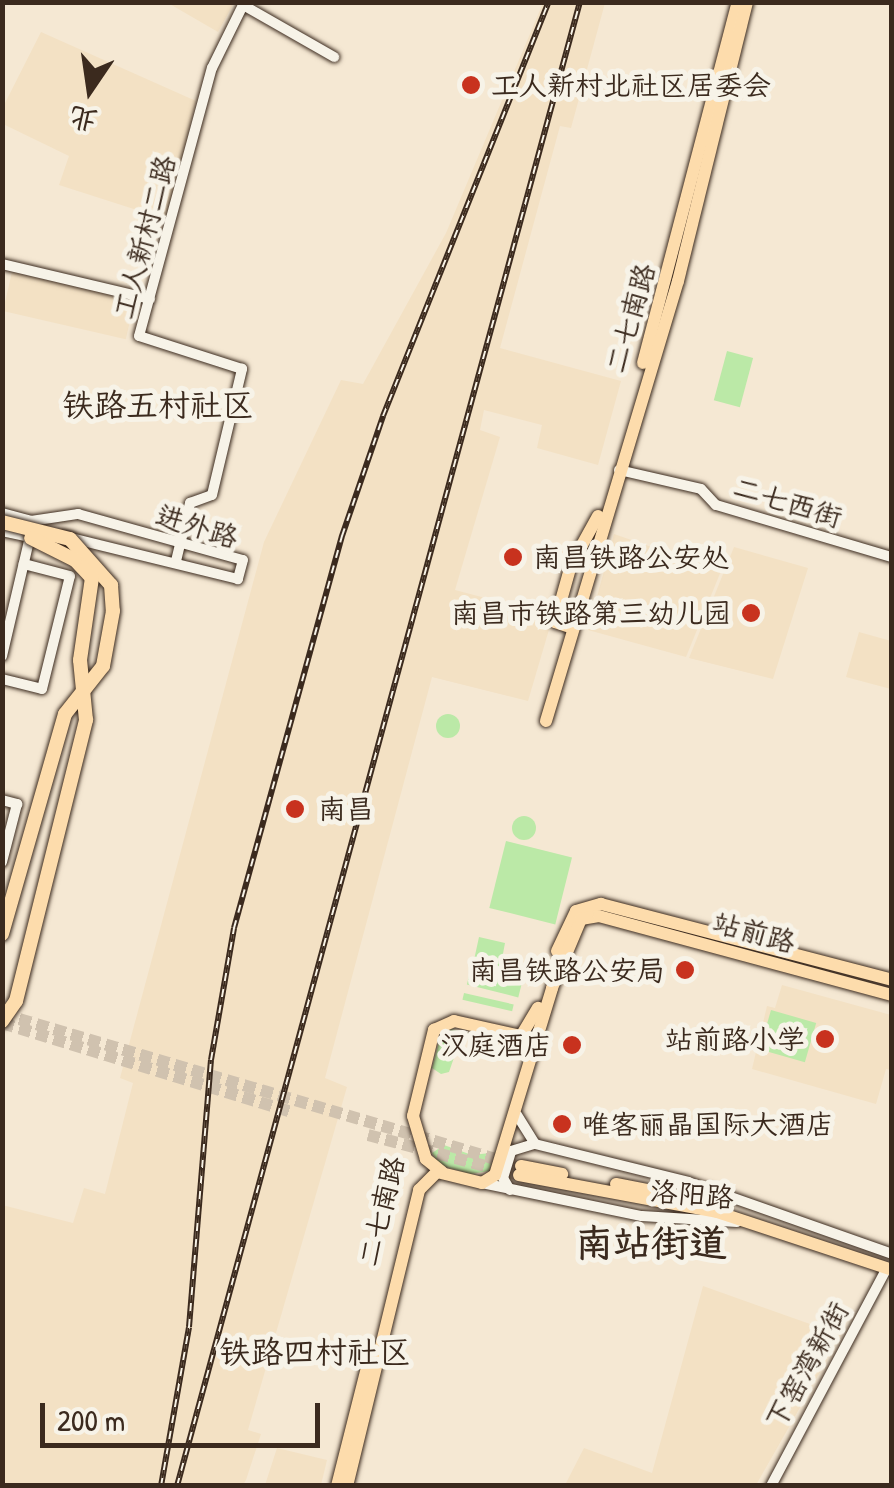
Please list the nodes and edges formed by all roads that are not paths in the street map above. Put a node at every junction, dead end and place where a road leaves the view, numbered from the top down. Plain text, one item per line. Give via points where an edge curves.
1 (738, 2) edge
2 (748, 2) edge
3 (334, 56) dead end
4 (2, 264) edge
5 (150, 299) junction
6 (618, 470) junction
7 (2, 513) edge
8 (31, 521) junction
9 (2, 522) edge
10 (2, 531) edge
11 (31, 538) junction
12 (181, 543) junction
13 (892, 557) edge
14 (176, 561) junction
15 (24, 564) junction
16 (572, 628) junction
17 (2, 656) edge
18 (2, 679) edge
19 (83, 689) junction
20 (546, 721) dead end
21 (2, 800) edge
22 (2, 862) edge
23 (605, 911) junction
24 (2, 934) edge
25 (892, 980) edge
26 (892, 995) edge
27 (2, 1021) edge
28 (517, 1116) junction
29 (535, 1144) junction
30 (423, 1151) junction
31 (520, 1170) tunnel mouth
32 (442, 1172) junction
33 (482, 1183) junction
34 (510, 1190) junction
35 (890, 1267) edge
36 (337, 1486) edge
37 (348, 1486) edge
38 (771, 1486) edge

1 - 16 main road, 二七南路 via 666,286 595,524 572,564 555,622
2 - 6 main road, 二七南路 via 678,281
3 - 5 street, 工人新村二路 via 243,5 212,68
4 - 5 street
5 - 12 street, 工人新村二路 via 139,336 242,369 212,495 190,503
6 - 13 street, 二七西街 via 701,488 716,505
6 - 16 main road, 二七南路
7 - 8 street, 进外路
8 - 11 street
8 - 12 street, 进外路 via 78,514
9 - 19 highway, bridge via 70,539 110,585 113,611 102,666
10 - 11 street, 进外路
11 - 14 street, 进外路 via 76,535
11 - 15 street
11 - 19 highway, bridge via 75,560 92,578 80,660
12 - 14 street, 工人新村二路
12 - 14 street, 进外路 via 243,560 238,579
15 - 17 street
15 - 18 street via 70,576 42,689
16 - 20 main road, 二七南路
19 - 24 highway, bridge via 65,714
19 - 27 highway, bridge via 86,720 16,1001
21 - 22 street via 18,804
23 - 25 main road, 站前路
23 - 26 main road, 站前路
23 - 28 main road via 576,928
23 - 30 main road, 二七南路 via 588,904 571,918 525,1034 454,1022 434,1030 413,1110
28 - 29 street
28 - 33 main road via 495,1175
29 - 34 street via 511,1151 504,1178
29 - 35 street, 洛阳路 via 688,1182
30 - 32 main road
30 - 36 main road, 二七南路
31 - 35 main road, 洛阳路 via 717,1204
32 - 33 main road, 二七南路
32 - 37 main road, 二七南路 via 425,1178 419,1190
33 - 34 street, 洛阳路
34 - 35 street, 洛阳路 via 642,1216 742,1223
35 - 38 street, 下窑湾新街

